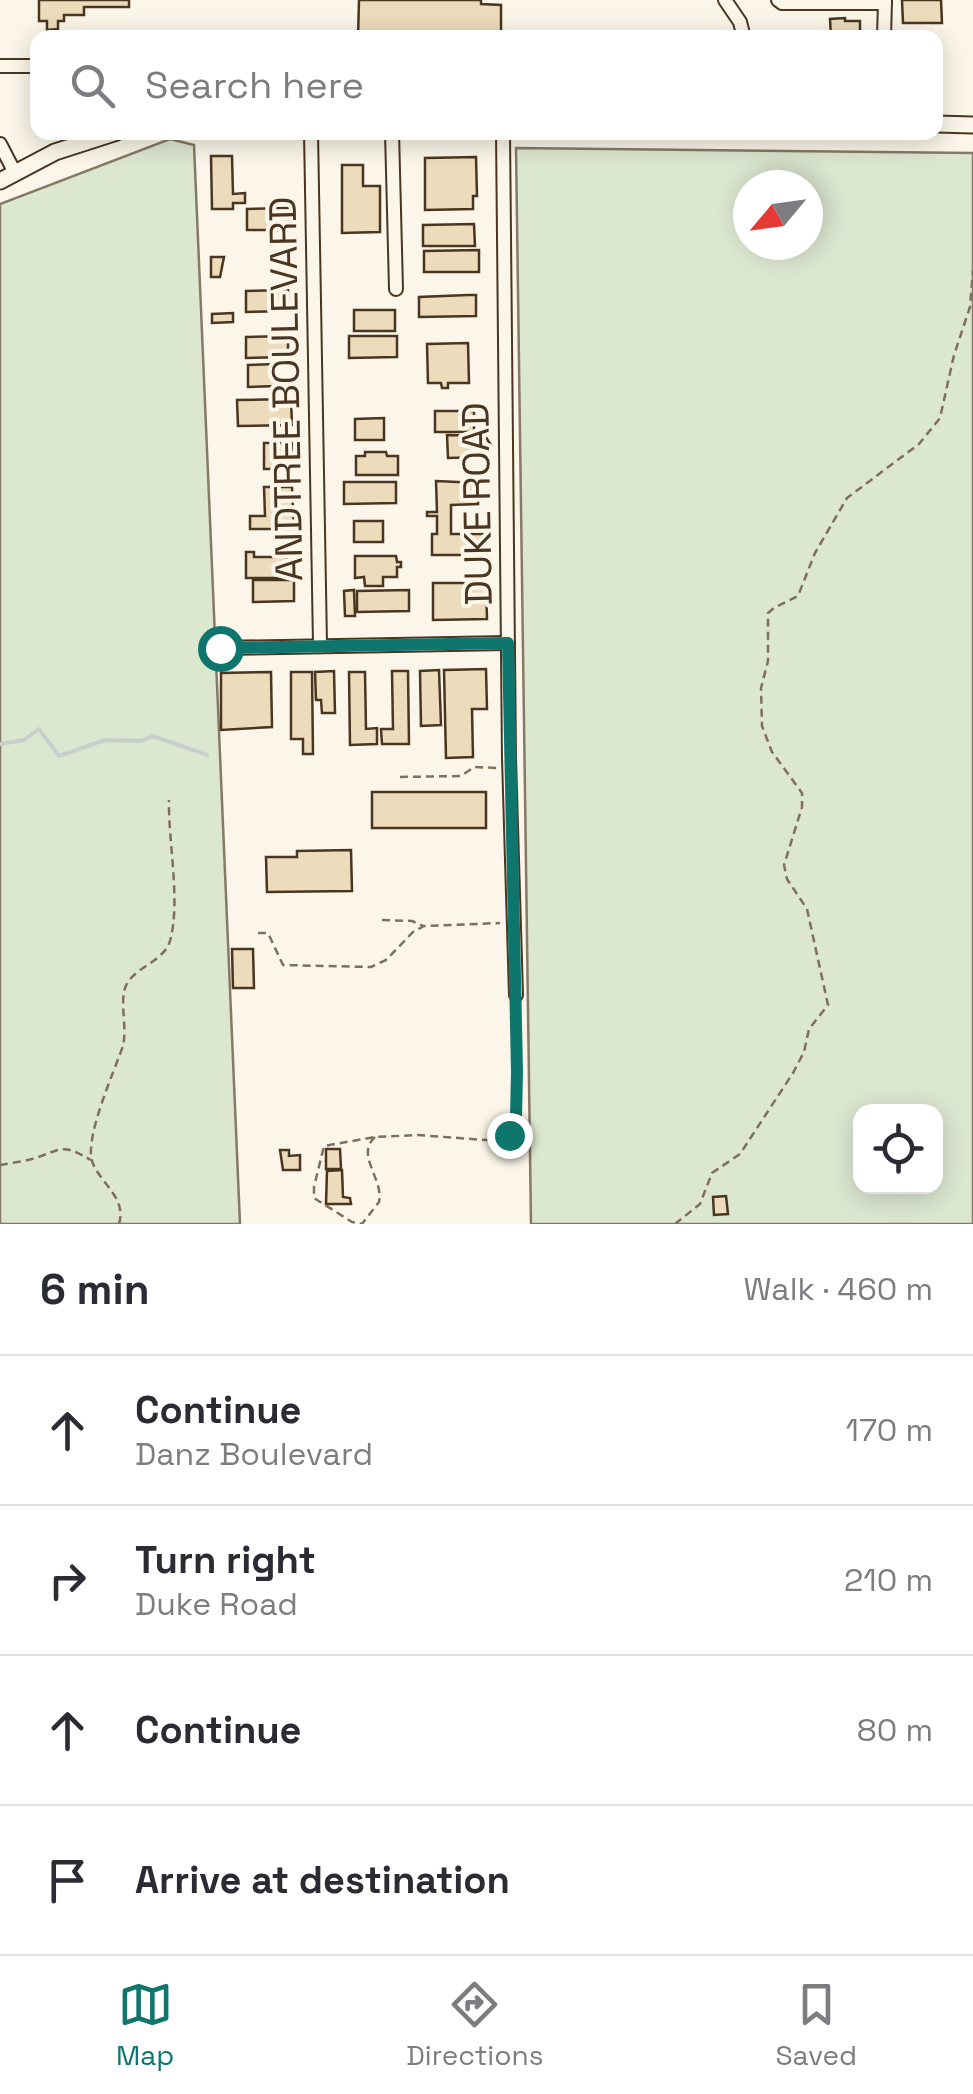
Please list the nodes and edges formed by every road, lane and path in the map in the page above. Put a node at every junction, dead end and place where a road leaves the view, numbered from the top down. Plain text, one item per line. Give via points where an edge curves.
1 (726, 0) edge
2 (778, 0) edge
3 (885, 2) edge
4 (742, 30) edge
5 (884, 30) edge
6 (0, 66) edge
7 (30, 66) edge
8 (943, 124) edge
9 (973, 125) edge
10 (92, 140) edge
11 (311, 140) edge
12 (392, 140) edge
13 (503, 140) edge
14 (0, 144) edge
15 (7, 176) edge
16 (973, 270) edge
17 (396, 288) dead end
18 (508, 643) junction
19 (320, 644) junction
20 (220, 648) dead end
21 (510, 768) junction
22 (400, 777) dead end
23 (169, 800) dead end
24 (382, 920) dead end
25 (516, 920) junction
26 (424, 926) junction
27 (258, 933) dead end
28 (516, 995) joint
29 (376, 1137) junction
30 (92, 1161) junction
31 (0, 1165) edge
32 (119, 1224) edge
33 (675, 1224) edge

1 - 4 street
2 - 3 street
3 - 5 street
6 - 7 street
8 - 9 main road
10 - 15 main road
11 - 19 street, ANDTREE BOULEVARD
12 - 17 street
13 - 18 street, DUKE ROAD
14 - 15 street
16 - 33 path via 970,307 940,418 919,444 846,498 798,596 768,614 762,726 802,793 784,865 807,909 828,1005 740,1154 712,1173 700,1204
18 - 19 street
18 - 21 street, DUKE ROAD
19 - 20 street
21 - 22 path
21 - 25 street, DUKE ROAD
23 - 30 path via 170,938 124,992 124,1046 91,1142
24 - 26 path
25 - 26 path
25 - 28 street, DUKE ROAD
26 - 27 path via 371,967 283,965 268,933
28 - 29 path via 516,1117 509,1135
29 - 29 path via 320,1152 314,1198 352,1222 362,1224 379,1202 379,1178 367,1152
30 - 31 path via 59,1147
30 - 32 path via 121,1208

